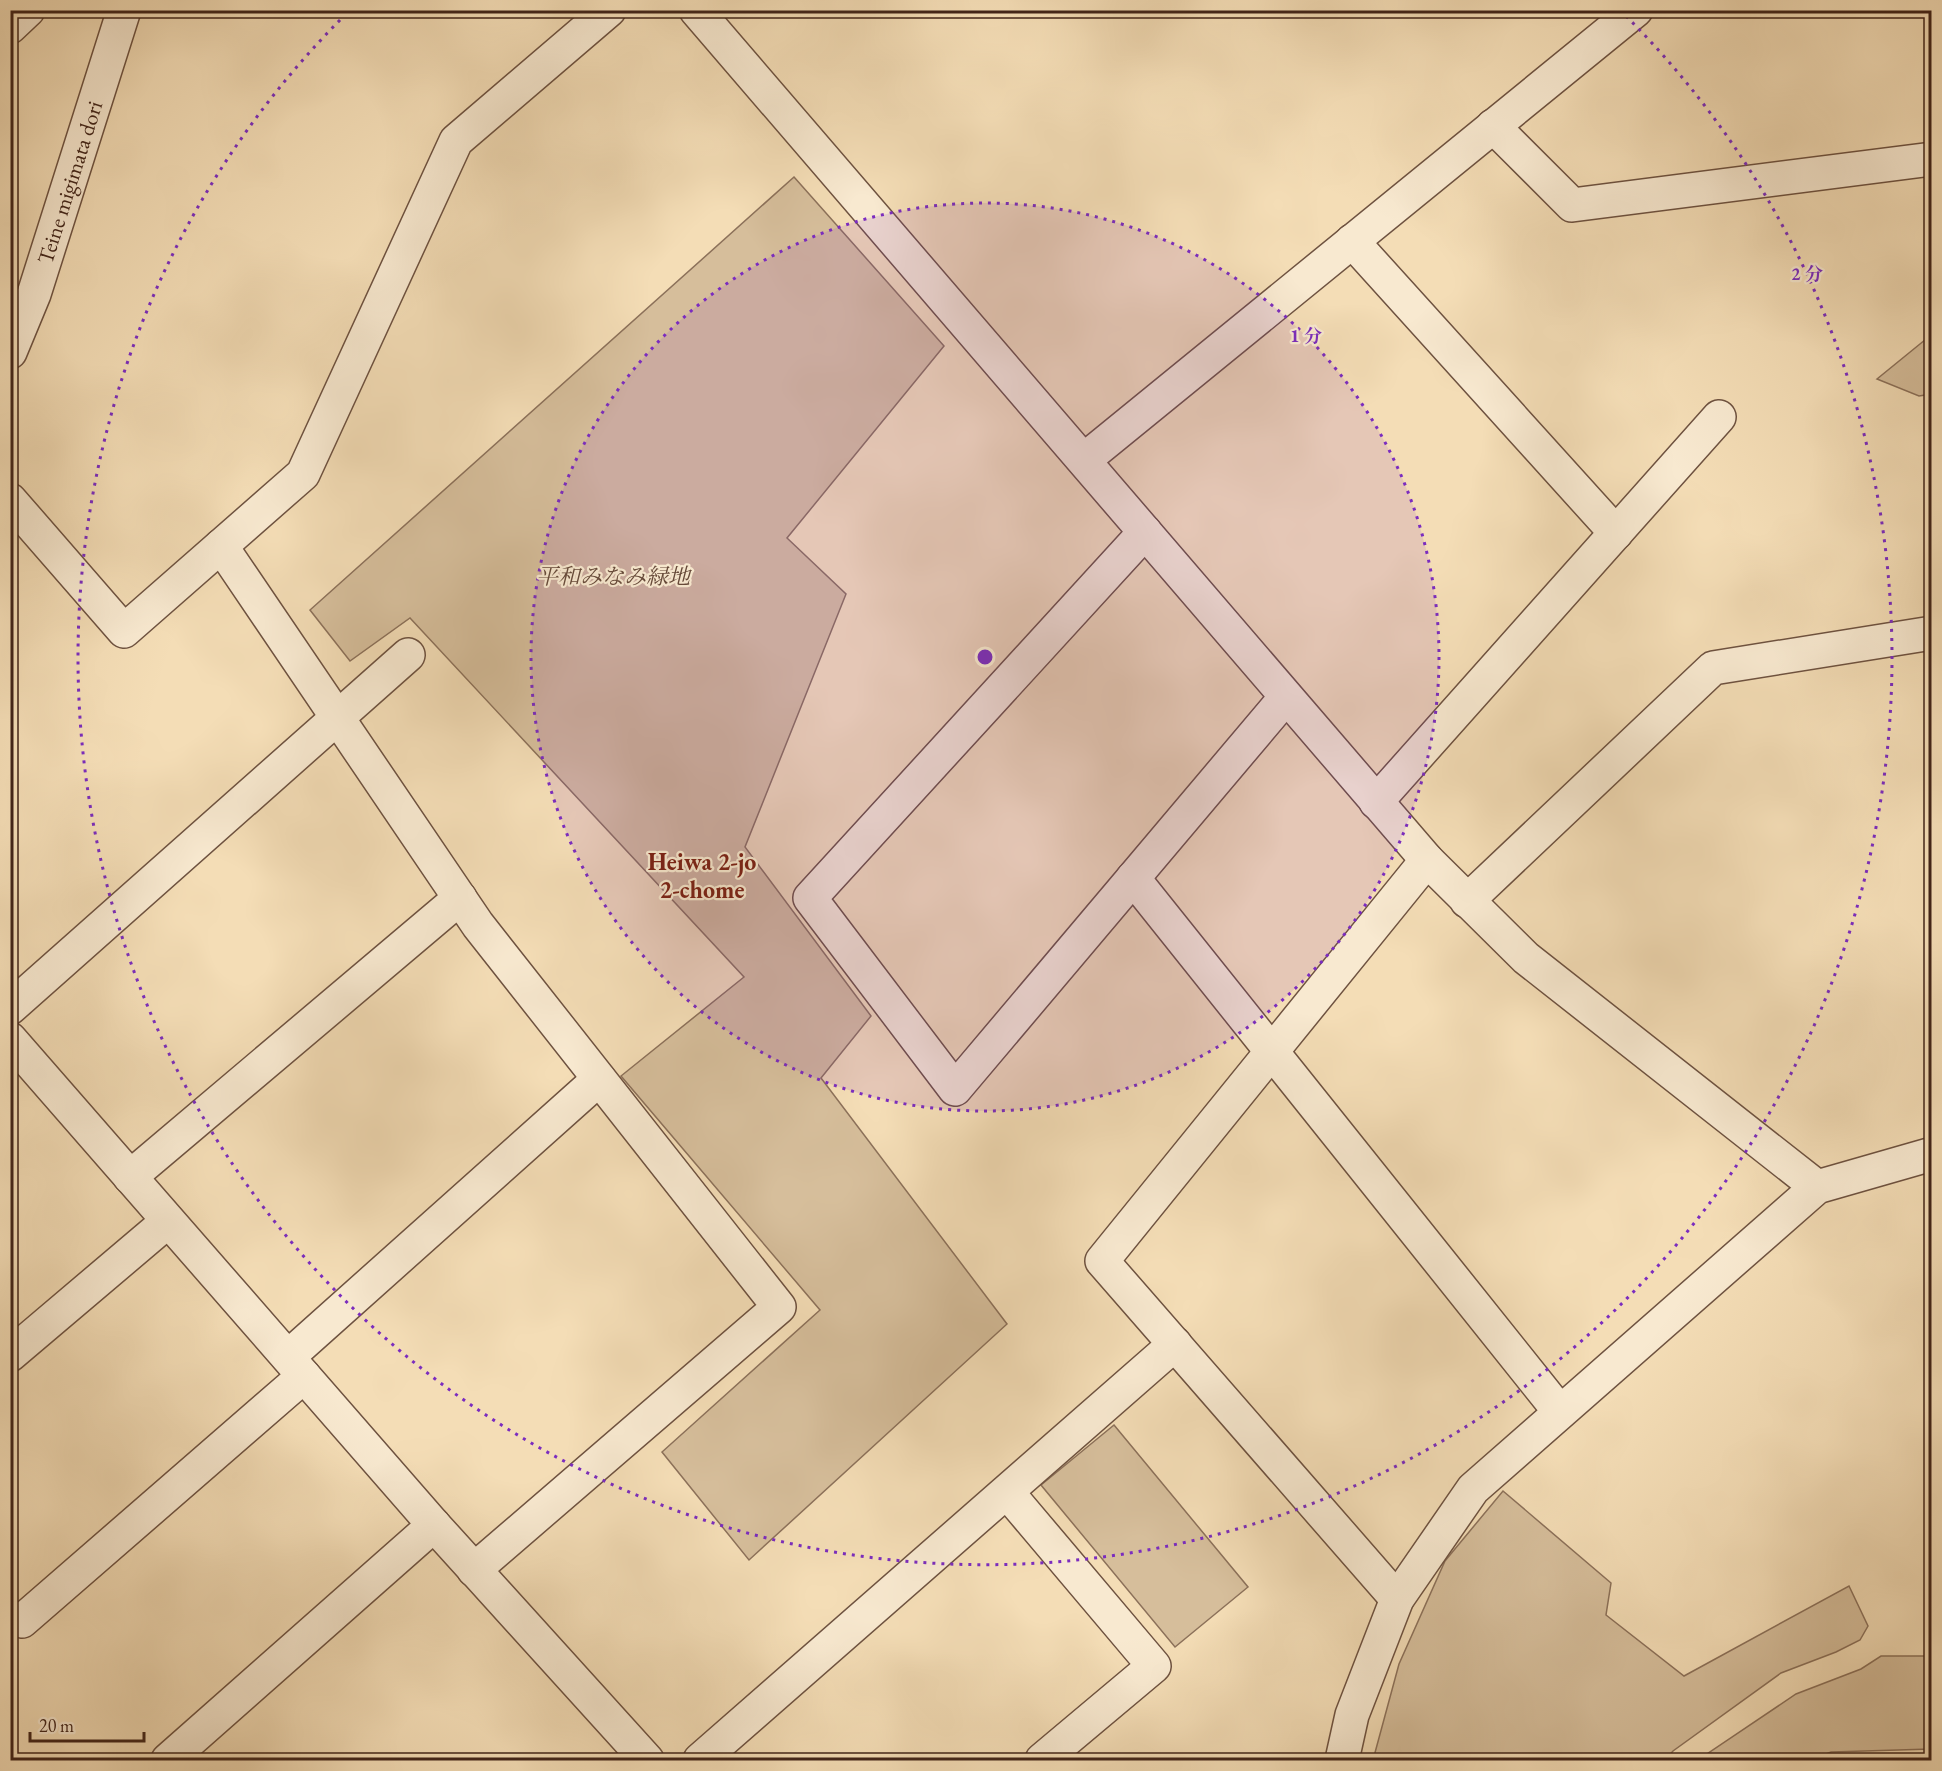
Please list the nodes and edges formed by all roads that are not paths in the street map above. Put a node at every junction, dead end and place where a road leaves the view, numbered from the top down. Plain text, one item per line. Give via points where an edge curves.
1 (28, 10) edge
2 (124, 10) edge
3 (609, 10) edge
4 (696, 10) edge
5 (1635, 10) edge
6 (10, 27) edge
7 (1493, 126) junction
8 (1932, 159) edge
9 (1353, 241) junction
10 (10, 352) edge
11 (1719, 417) dead end
12 (1084, 460) junction
13 (10, 500) edge
14 (1145, 532) junction
15 (1616, 533) junction
16 (221, 546) junction
17 (1932, 633) edge
18 (408, 655) dead end
19 (1286, 697) junction
20 (338, 718) junction
21 (1376, 802) junction
22 (1426, 860) junction
23 (1133, 878) junction
24 (460, 898) junction
25 (1467, 901) junction
26 (10, 1008) edge
27 (10, 1039) edge
28 (1271, 1052) junction
29 (599, 1079) junction
30 (1932, 1154) edge
31 (130, 1177) junction
32 (1817, 1187) junction
33 (168, 1221) junction
34 (1174, 1344) junction
35 (10, 1355) edge
36 (296, 1366) junction
37 (1560, 1412) junction
38 (1006, 1492) junction
39 (434, 1525) junction
40 (474, 1570) junction
41 (1397, 1599) junction
42 (22, 1621) dead end
43 (168, 1761) edge
44 (647, 1761) edge
45 (700, 1761) edge
46 (1042, 1761) edge
47 (1342, 1761) edge

1 - 6 street
2 - 10 street, Teine migimata dori via 34,294
3 - 16 street via 456,141 303,474
4 - 12 street
5 - 7 street
7 - 8 street via 1572,205
7 - 9 street
9 - 12 street
9 - 15 street
11 - 15 street
12 - 14 street
13 - 16 street via 124,631
14 - 19 street
14 - 23 street via 810,898 955,1089
15 - 21 street
16 - 20 street
17 - 25 street via 1713,668
18 - 20 street
19 - 21 street
19 - 23 street
20 - 24 street
20 - 26 street
21 - 22 street
22 - 25 street
22 - 28 street
23 - 28 street
24 - 29 street
24 - 31 street
25 - 32 street via 1526,958
27 - 31 street
28 - 34 street via 1102,1261
28 - 37 street
29 - 36 street
29 - 40 street via 778,1307
30 - 32 street
31 - 33 street
32 - 37 street
33 - 35 street
33 - 36 street
34 - 38 street
34 - 41 street
36 - 39 street
36 - 42 street
37 - 41 street via 1473,1489
38 - 45 street
38 - 46 street via 1154,1666
39 - 40 street
39 - 43 street
40 - 44 street
41 - 47 street via 1352,1715

